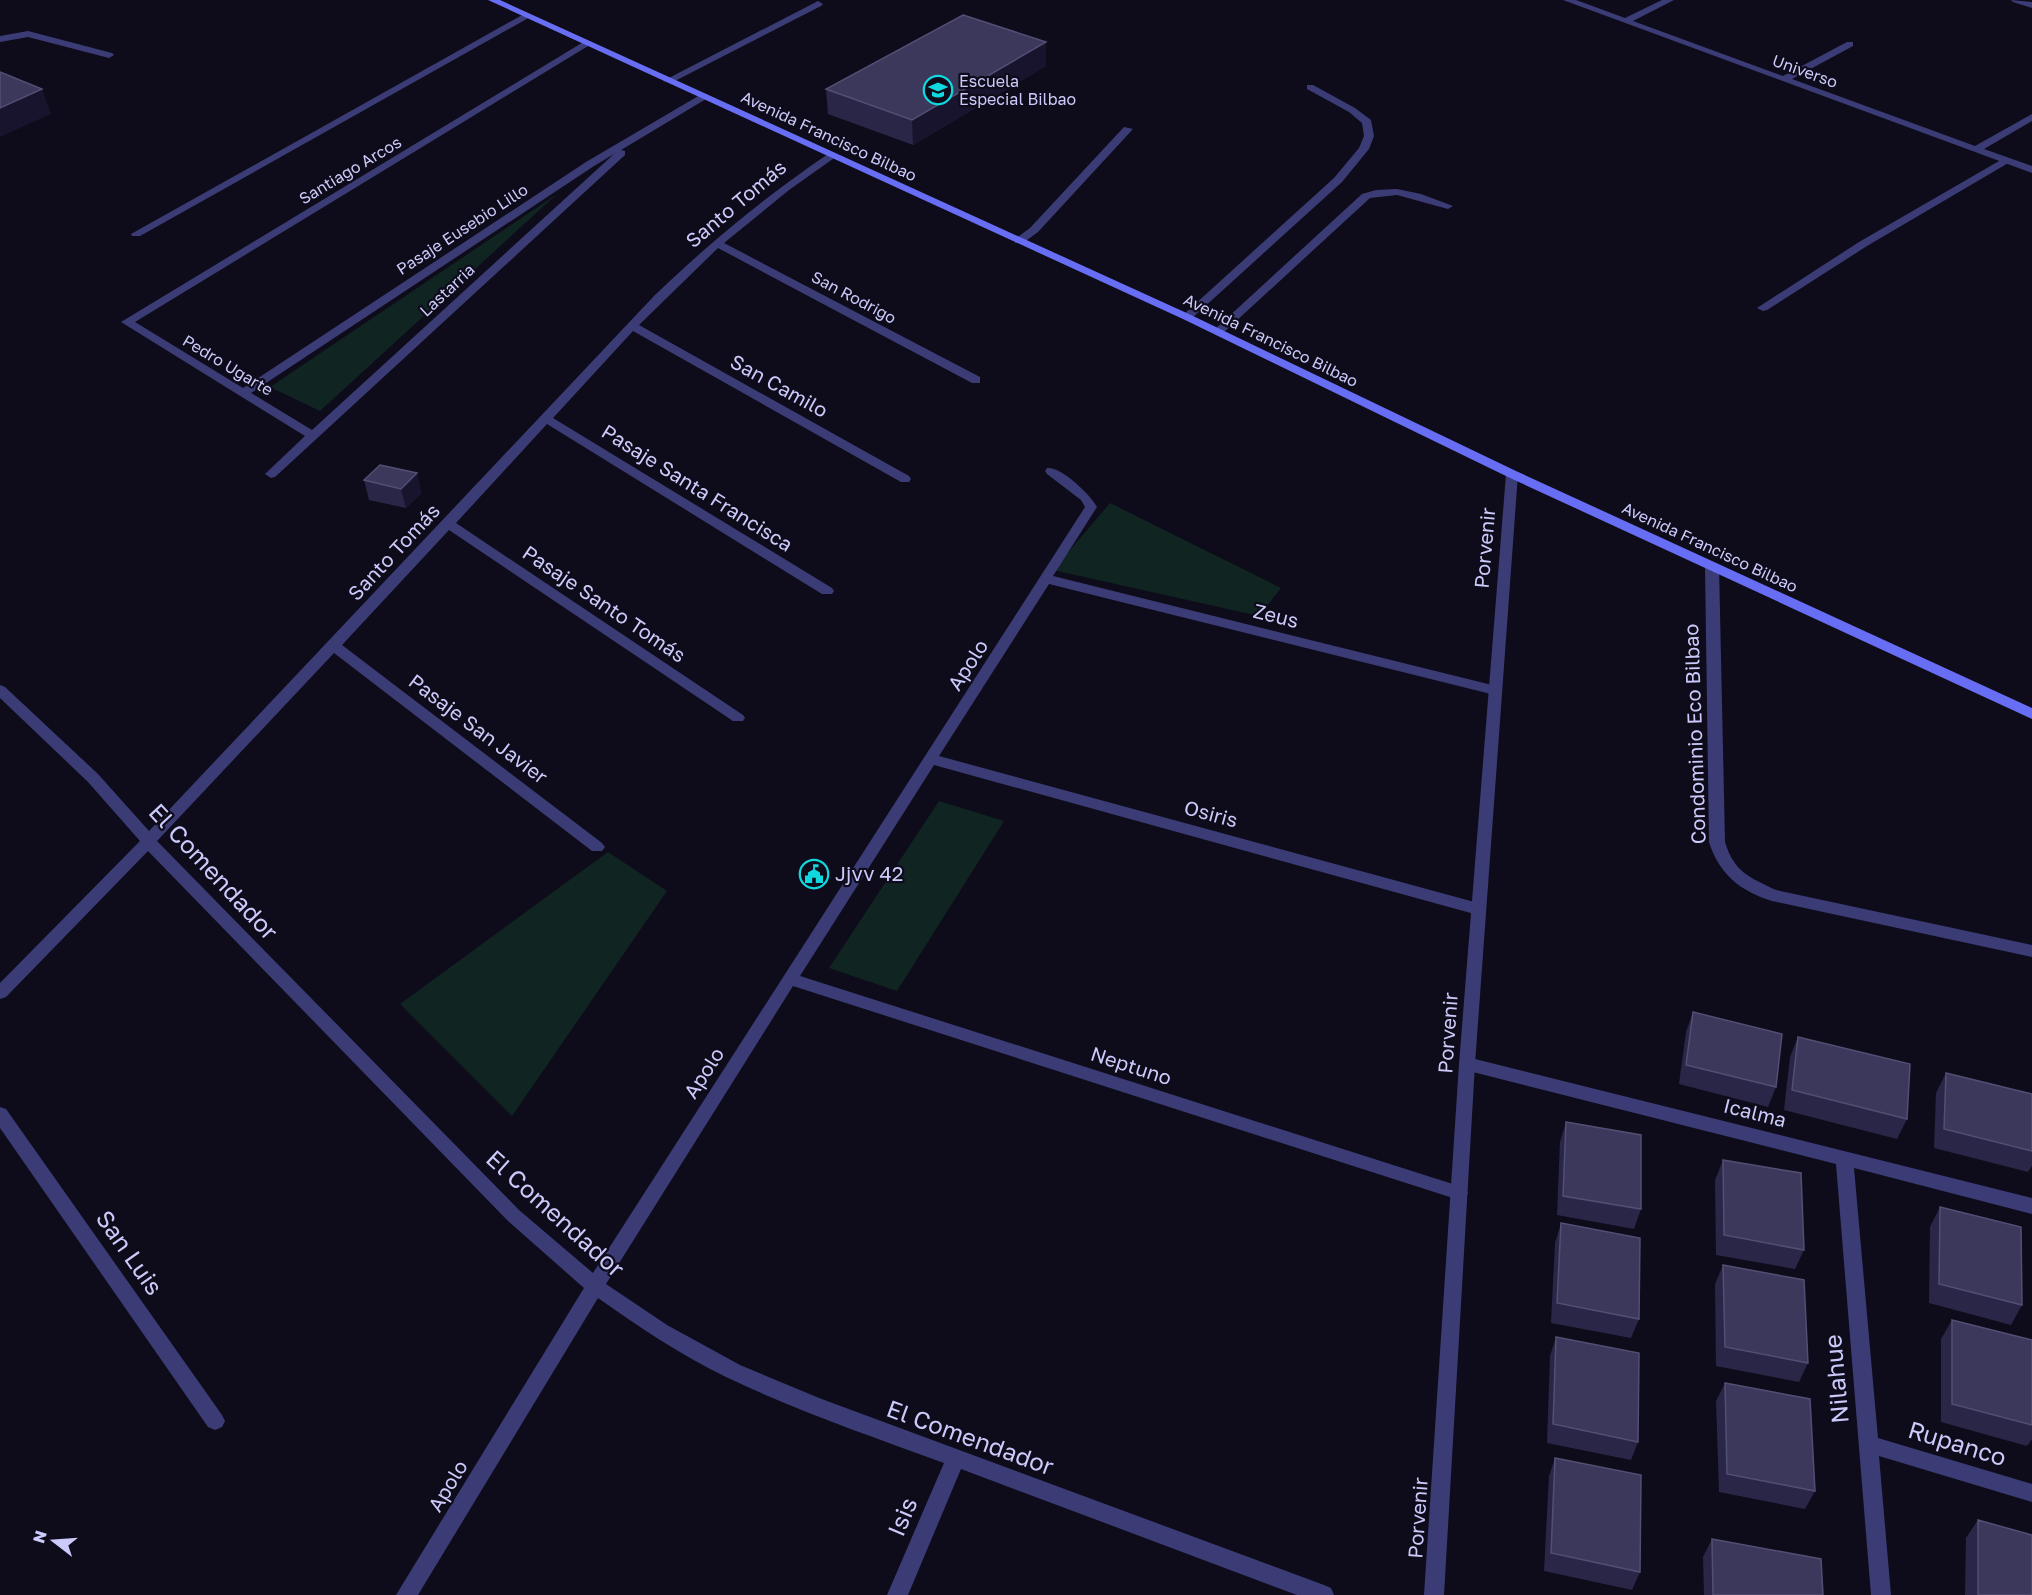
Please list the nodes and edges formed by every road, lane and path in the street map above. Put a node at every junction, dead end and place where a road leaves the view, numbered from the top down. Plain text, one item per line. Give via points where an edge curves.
1 (493, 0) edge
2 (1568, 0) edge
3 (1669, 0) edge
4 (2016, 0) edge
5 (818, 3) dead end
6 (2032, 5) edge
7 (527, 16) junction
8 (1625, 21) junction
9 (0, 39) edge
10 (588, 43) junction
11 (1851, 44) dead end
12 (109, 55) dead end
13 (1784, 79) junction
14 (668, 81) junction
15 (1310, 87) dead end
16 (703, 97) junction
17 (2032, 117) edge
18 (1128, 129) dead end
19 (645, 130) junction
20 (1977, 149) junction
21 (832, 156) junction
22 (2006, 160) junction
23 (2032, 170) edge
24 (1448, 206) dead end
25 (136, 234) dead end
26 (1019, 241) junction
27 (716, 243) junction
28 (1763, 308) dead end
29 (1187, 317) junction
30 (127, 322) joint
31 (634, 327) junction
32 (1218, 332) junction
33 (976, 380) dead end
34 (243, 393) junction
35 (547, 418) junction
36 (313, 436) junction
37 (1051, 471) dead end
38 (271, 474) dead end
39 (1512, 474) junction
40 (905, 478) dead end
41 (448, 523) junction
42 (1712, 566) junction
43 (1047, 579) junction
44 (827, 591) dead end
45 (333, 645) junction
46 (0, 690) edge
47 (1495, 690) junction
48 (2032, 714) edge
49 (738, 718) dead end
50 (932, 759) junction
51 (149, 841) junction
52 (597, 847) dead end
53 (1478, 909) junction
54 (2032, 951) edge
55 (790, 979) junction
56 (0, 993) edge
57 (1467, 1064) junction
58 (0, 1114) edge
59 (1844, 1158) junction
60 (1459, 1193) junction
61 (2032, 1206) edge
62 (595, 1286) junction
63 (215, 1422) dead end
64 (1868, 1444) junction
65 (956, 1459) junction
66 (2032, 1493) edge
67 (406, 1595) edge
68 (897, 1595) edge
69 (1324, 1595) edge
70 (1434, 1595) edge
71 (1881, 1595) edge

1 - 7 main road, Avenida Francisco Bilbao
2 - 8 street, Universo
3 - 8 street
4 - 6 street
5 - 14 street
7 - 10 main road, Avenida Francisco Bilbao
7 - 25 street
8 - 13 street, Universo
9 - 12 street via 28,34
10 - 14 main road, Avenida Francisco Bilbao
10 - 30 street, Santiago Arcos
11 - 13 street
13 - 20 street, Universo
14 - 16 main road, Avenida Francisco Bilbao
15 - 29 street via 1367,122 1369,136 1364,149 1338,180
16 - 19 street, Pasaje Eusebio Lillo
16 - 21 main road, Avenida Francisco Bilbao
17 - 20 street
18 - 26 street via 1034,230
19 - 34 street, Pasaje Eusebio Lillo
19 - 36 street, Lastarria
20 - 22 street, Universo
21 - 26 main road, Avenida Francisco Bilbao
21 - 27 street, Santo Tomás
22 - 23 street, Universo
22 - 28 street
24 - 32 street via 1392,190 1366,196
26 - 29 main road, Avenida Francisco Bilbao
27 - 31 street, Santo Tomás
27 - 33 street, San Rodrigo
29 - 32 main road, Avenida Francisco Bilbao
30 - 34 street, Pedro Ugarte
31 - 35 street, Santo Tomás
31 - 40 street, San Camilo
32 - 39 main road, Avenida Francisco Bilbao
34 - 36 street, Pedro Ugarte
35 - 41 street, Santo Tomás
35 - 44 street, Pasaje Santa Francisca
36 - 38 street, Lastarria
37 - 43 street, Apolo via 1086,498 1091,507
39 - 42 main road, Avenida Francisco Bilbao
39 - 47 street, Porvenir
41 - 45 street, Santo Tomás
41 - 49 street, Pasaje Santo Tomás
42 - 48 main road, Avenida Francisco Bilbao
42 - 54 street, Condominio Eco Bilbao via 1717,842 1730,872 1772,895
43 - 47 street, Zeus
43 - 50 street, Apolo
45 - 51 street, Santo Tomás
45 - 52 street, Pasaje San Javier
46 - 51 street, El Comendador via 93,778
47 - 53 street, Porvenir
50 - 53 street, Osiris
50 - 55 street, Apolo
51 - 56 street, Santo Tomás
51 - 62 street, El Comendador via 513,1215
53 - 57 street, Porvenir
55 - 60 street, Neptuno
55 - 62 street, Apolo
57 - 59 street, Icalma
57 - 60 street, Porvenir
58 - 63 street, San Luis
59 - 61 street, Icalma
59 - 64 street, Nilahue
60 - 70 street, Porvenir
62 - 65 street, El Comendador via 660,1331 733,1371
62 - 67 street, Apolo
64 - 66 street, Rupanco
64 - 71 street, Nilahue
65 - 68 street, Isis
65 - 69 street, El Comendador

